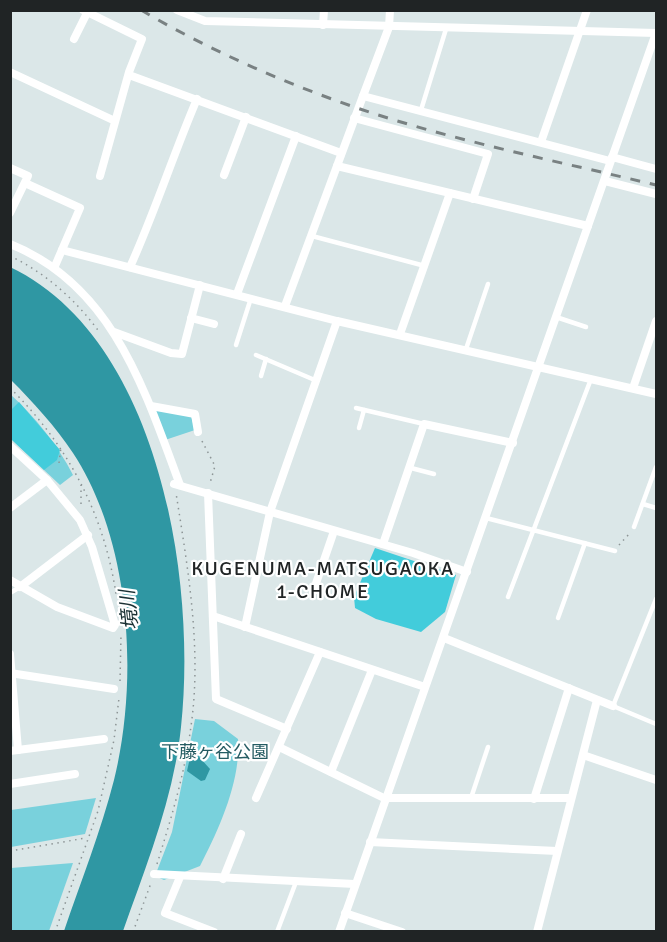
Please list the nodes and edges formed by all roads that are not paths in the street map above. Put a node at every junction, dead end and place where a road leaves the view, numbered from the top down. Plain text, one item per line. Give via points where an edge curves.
1 (177, 10) edge
2 (324, 10) edge
3 (390, 10) edge
4 (587, 10) edge
5 (85, 11) edge
6 (323, 25) junction
7 (389, 27) junction
8 (446, 29) junction
9 (580, 32) junction
10 (657, 33) edge
11 (74, 39) dead end
12 (10, 72) edge
13 (129, 75) junction
14 (363, 96) junction
15 (197, 99) junction
16 (421, 110) junction
17 (246, 117) junction
18 (354, 118) junction
19 (115, 121) junction
20 (296, 136) junction
21 (541, 142) junction
22 (341, 153) junction
23 (611, 159) junction
24 (337, 166) junction
25 (10, 168) edge
26 (657, 169) edge
27 (224, 175) dead end
28 (100, 176) dead end
29 (605, 181) junction
30 (24, 183) junction
31 (450, 193) junction
32 (657, 194) edge
33 (473, 199) junction
34 (10, 213) edge
35 (588, 226) junction
36 (311, 236) junction
37 (10, 244) edge
38 (62, 250) junction
39 (55, 266) junction
40 (425, 266) junction
41 (130, 267) junction
42 (488, 284) dead end
43 (200, 285) junction
44 (237, 294) junction
45 (251, 298) junction
46 (285, 306) junction
47 (556, 317) junction
48 (191, 318) junction
49 (337, 321) junction
50 (657, 321) edge
51 (214, 324) dead end
52 (585, 327) dead end
53 (112, 331) junction
54 (400, 334) junction
55 (236, 345) dead end
56 (466, 349) junction
57 (256, 355) dead end
58 (266, 359) junction
59 (539, 367) junction
60 (261, 376) dead end
61 (591, 379) junction
62 (316, 381) junction
63 (633, 388) junction
64 (657, 394) edge
65 (151, 406) junction
66 (356, 408) dead end
67 (364, 410) junction
68 (424, 424) junction
69 (358, 428) dead end
70 (198, 432) road end
71 (513, 443) junction
72 (10, 446) edge
73 (657, 467) edge
74 (411, 468) junction
75 (434, 474) dead end
76 (47, 480) junction
77 (208, 493) junction
78 (643, 504) junction
79 (10, 508) edge
80 (657, 508) edge
81 (270, 512) junction
82 (486, 518) junction
83 (634, 527) road end
84 (533, 530) junction
85 (334, 531) junction
86 (88, 535) junction
87 (585, 543) junction
88 (382, 544) junction
89 (615, 551) road end
90 (467, 572) junction
91 (10, 580) edge
92 (20, 587) junction
93 (313, 592) dead end
94 (10, 593) edge
95 (508, 597) dead end
96 (657, 599) edge
97 (213, 616) junction
98 (558, 618) dead end
99 (649, 620) junction
100 (657, 623) edge
101 (245, 627) junction
102 (444, 638) junction
103 (320, 652) junction
104 (10, 654) edge
105 (372, 669) junction
106 (11, 673) edge
107 (425, 687) junction
108 (118, 688) road end
109 (569, 688) junction
110 (597, 700) junction
111 (613, 706) junction
112 (657, 724) edge
113 (287, 729) junction
114 (104, 739) dead end
115 (279, 747) junction
116 (488, 747) dead end
117 (14, 750) edge
118 (583, 755) junction
119 (331, 772) junction
120 (75, 774) dead end
121 (657, 780) edge
122 (10, 784) edge
123 (256, 798) dead end
124 (471, 798) junction
125 (571, 798) junction
126 (386, 799) junction
127 (534, 799) junction
128 (241, 834) dead end
129 (370, 842) junction
130 (557, 851) junction
131 (154, 874) road end
132 (180, 877) junction
133 (223, 879) junction
134 (296, 882) junction
135 (355, 884) junction
136 (345, 913) junction
137 (214, 932) edge
138 (277, 932) edge
139 (339, 932) edge
140 (402, 932) edge
141 (537, 932) edge

1 - 6 street via 205,21
2 - 6 street
3 - 7 street
4 - 9 street
5 - 11 street
5 - 13 street via 142,39
6 - 7 street
7 - 8 street
7 - 14 street
8 - 9 street
8 - 16 lane
9 - 10 street
9 - 21 street
10 - 23 street
12 - 19 street
13 - 15 street
13 - 19 street
14 - 16 street
14 - 18 street
15 - 17 street
15 - 41 street
16 - 21 street
17 - 20 street
17 - 27 street
18 - 22 street
18 - 33 street via 488,154
19 - 28 street
20 - 22 street
20 - 44 street
21 - 23 street
22 - 24 street
23 - 26 street
23 - 29 street
24 - 31 street
24 - 36 street
25 - 30 street via 28,176
29 - 32 street
29 - 35 street
30 - 34 street
30 - 38 street via 80,208
31 - 33 street
31 - 40 street
33 - 35 street
35 - 47 street
36 - 40 lane
36 - 46 street
37 - 39 street
38 - 39 street
38 - 41 street
39 - 53 street
40 - 54 street
41 - 43 street
42 - 56 lane
43 - 44 street
43 - 48 street
44 - 45 street
45 - 46 street
45 - 55 lane
46 - 49 street
47 - 52 lane
47 - 59 street
48 - 51 street
48 - 53 street via 182,354
49 - 54 street
49 - 62 street
50 - 63 street
53 - 65 street via 141,380
54 - 56 street
56 - 59 street
57 - 58 lane
58 - 60 lane
58 - 62 lane
59 - 61 street
59 - 71 street
61 - 63 street
61 - 84 lane
62 - 81 street
63 - 64 street
65 - 70 street via 195,414
65 - 77 street via 177,485
66 - 67 lane
67 - 68 lane
67 - 69 lane
68 - 71 street
68 - 74 street
71 - 82 street
72 - 76 street
73 - 78 lane
74 - 75 lane
74 - 88 street
76 - 79 street
76 - 86 street
77 - 81 street
77 - 97 street
78 - 80 lane
78 - 83 lane
81 - 85 street
81 - 101 street
82 - 84 lane
82 - 90 street
84 - 87 lane
84 - 95 lane
85 - 88 street
85 - 93 street
86 - 92 street
86 - 92 street via 114,612 113,628 57,607
87 - 89 lane
87 - 98 lane
88 - 90 street
90 - 102 street
91 - 92 street
92 - 94 lane
96 - 99 lane
97 - 101 street
97 - 113 street via 216,699
99 - 100 lane
99 - 111 lane
101 - 103 street
102 - 107 street
102 - 109 street
103 - 105 street
103 - 113 street
104 - 106 street
105 - 107 street
105 - 119 street
106 - 108 street
106 - 117 street
107 - 126 street
109 - 110 street
109 - 127 street
110 - 111 street
110 - 118 street
111 - 112 lane
113 - 115 street
114 - 117 street
115 - 119 street
115 - 123 street
116 - 124 lane
118 - 121 street
118 - 125 street
119 - 126 street
120 - 122 street
124 - 126 street
124 - 127 street
125 - 127 street
125 - 130 street
126 - 129 street
128 - 133 street
129 - 130 street
129 - 135 street
130 - 141 street
131 - 132 street
132 - 133 street
132 - 137 street via 165,913
133 - 134 street
134 - 135 street
134 - 138 lane
135 - 136 street
136 - 139 street
136 - 140 street

